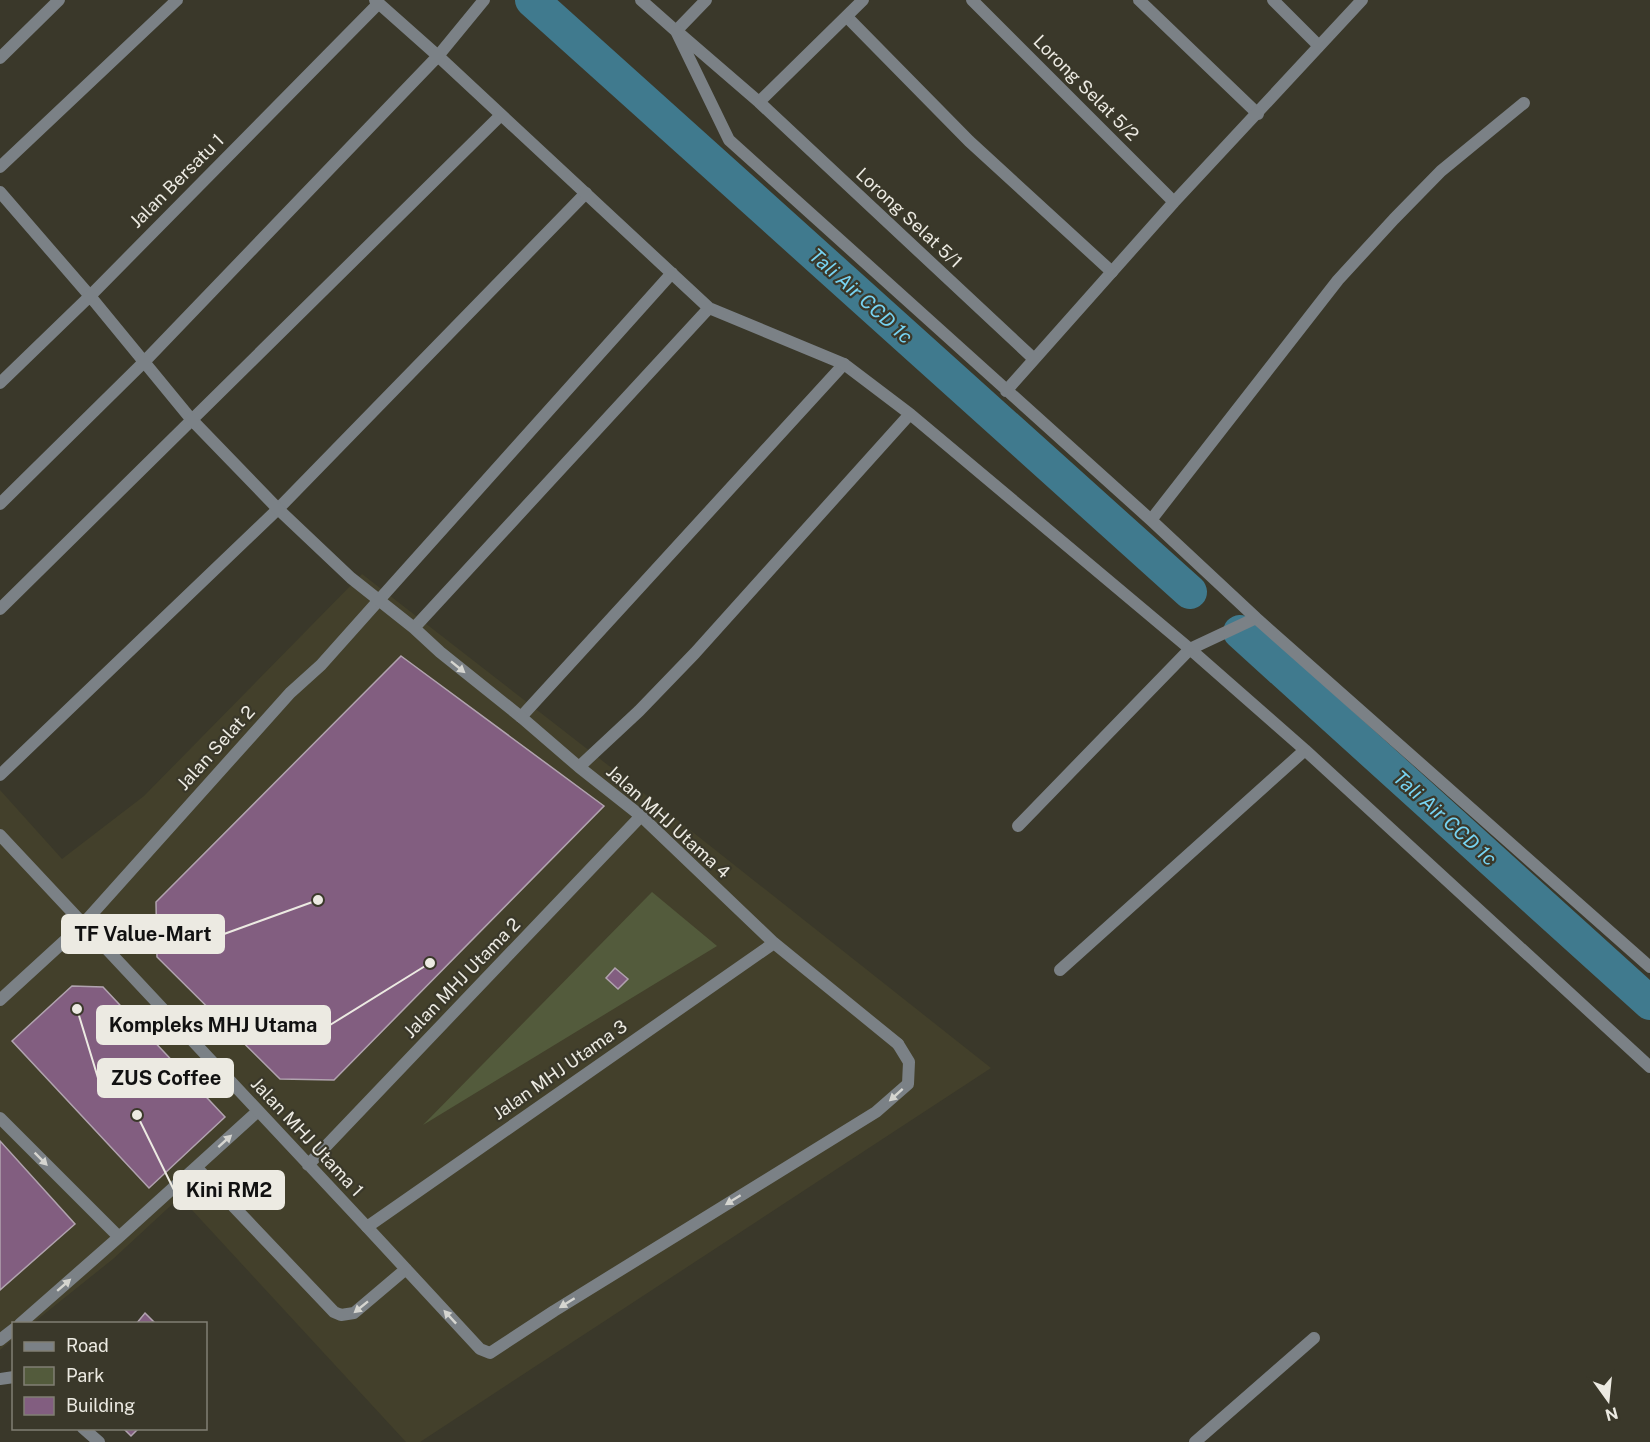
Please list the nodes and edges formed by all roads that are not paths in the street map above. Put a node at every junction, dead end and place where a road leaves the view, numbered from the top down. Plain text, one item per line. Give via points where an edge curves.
1 (59, 0) edge
2 (177, 0) edge
3 (484, 0) edge
4 (641, 0) edge
5 (706, 0) edge
6 (863, 0) edge
7 (972, 0) edge
8 (1139, 0) edge
9 (1273, 0) edge
10 (1362, 0) edge
11 (376, 2) edge
12 (847, 16) junction
13 (676, 31) junction
14 (1319, 46) junction
15 (438, 56) junction
16 (0, 58) edge
17 (759, 102) junction
18 (1524, 103) dead end
19 (1258, 114) junction
20 (501, 115) junction
21 (0, 167) edge
22 (0, 192) edge
23 (586, 193) junction
24 (1174, 202) junction
25 (1112, 272) junction
26 (672, 273) junction
27 (90, 296) junction
28 (709, 308) junction
29 (1034, 360) junction
30 (144, 363) junction
31 (844, 364) junction
32 (0, 383) edge
33 (1006, 391) junction
34 (910, 414) junction
35 (191, 419) junction
36 (0, 504) edge
37 (278, 509) junction
38 (1152, 520) junction
39 (379, 600) junction
40 (0, 609) edge
41 (1256, 618) junction
42 (414, 628) junction
43 (1190, 649) junction
44 (521, 717) junction
45 (1305, 750) junction
46 (579, 767) junction
47 (0, 775) edge
48 (641, 816) junction
49 (1018, 826) dead end
50 (0, 835) edge
51 (83, 924) junction
52 (774, 943) junction
53 (1650, 968) edge
54 (1060, 970) dead end
55 (0, 1000) edge
56 (898, 1044) joint
57 (1650, 1067) edge
58 (258, 1111) junction
59 (0, 1118) edge
60 (308, 1165) junction
61 (196, 1167) junction
62 (367, 1227) junction
63 (119, 1237) junction
64 (406, 1269) junction
65 (21, 1322) edge
66 (12, 1331) edge
67 (1314, 1338) dead end
68 (0, 1340) edge
69 (85, 1430) edge
70 (99, 1442) edge
71 (1195, 1442) edge

1 - 16 street
2 - 21 street
3 - 15 street
4 - 13 street, Lorong Selat 5/1
5 - 13 street
6 - 12 street
7 - 24 street, Lorong Selat 5/2
8 - 19 street
9 - 14 street
10 - 14 street
11 - 15 street
11 - 27 street, Jalan Bersatu 1
12 - 17 street
12 - 25 street via 969,141
13 - 17 street, Lorong Selat 5/1
13 - 33 street via 729,140
14 - 19 street
15 - 20 street
15 - 30 street
17 - 29 street, Lorong Selat 5/1
18 - 38 street via 1441,171 1338,280
19 - 24 street
20 - 23 street
20 - 35 street
22 - 27 street, Jalan MHJ Utama 4
23 - 26 street
23 - 37 street
24 - 25 street
25 - 29 street
26 - 28 street
26 - 39 street, Jalan Selat 2
27 - 30 street, Jalan MHJ Utama 4
27 - 32 street, Jalan Bersatu 1
28 - 31 street
28 - 42 street
29 - 33 street
30 - 35 street, Jalan MHJ Utama 4
30 - 36 street
31 - 34 street
31 - 44 street
33 - 38 street
34 - 43 street
34 - 46 street via 695,653
35 - 37 street, Jalan MHJ Utama 4
35 - 40 street
37 - 39 street, Jalan MHJ Utama 4
37 - 47 street
38 - 41 street
39 - 42 street, Jalan MHJ Utama 4
39 - 51 street, Jalan Selat 2
41 - 43 street
41 - 53 street
42 -> 44 street, Jalan MHJ Utama 4
43 - 45 street
43 - 49 street
44 - 46 street, Jalan MHJ Utama 4
45 - 54 street
45 - 57 street
46 - 48 street, Jalan MHJ Utama 4
48 - 52 street, Jalan MHJ Utama 4
48 - 60 street, Jalan MHJ Utama 2
50 - 51 street, Jalan MHJ Utama 1
51 - 55 street, Jalan Selat 2
51 - 58 street, Jalan MHJ Utama 1
52 - 56 street, Jalan MHJ Utama 4
52 - 62 street, Jalan MHJ Utama 3
56 -> 64 street, Jalan MHJ Utama 1 via 909,1062 908,1084 876,1112 490,1353 480,1349
58 - 60 street, Jalan MHJ Utama 1
61 -> 58 street
59 -> 63 street
60 - 62 street, Jalan MHJ Utama 1
61 - 63 street
64 -> 61 street via 354,1313 334,1312
62 - 64 street, Jalan MHJ Utama 1
65 -> 63 street
66 - 68 street
67 - 71 street
69 - 70 street

